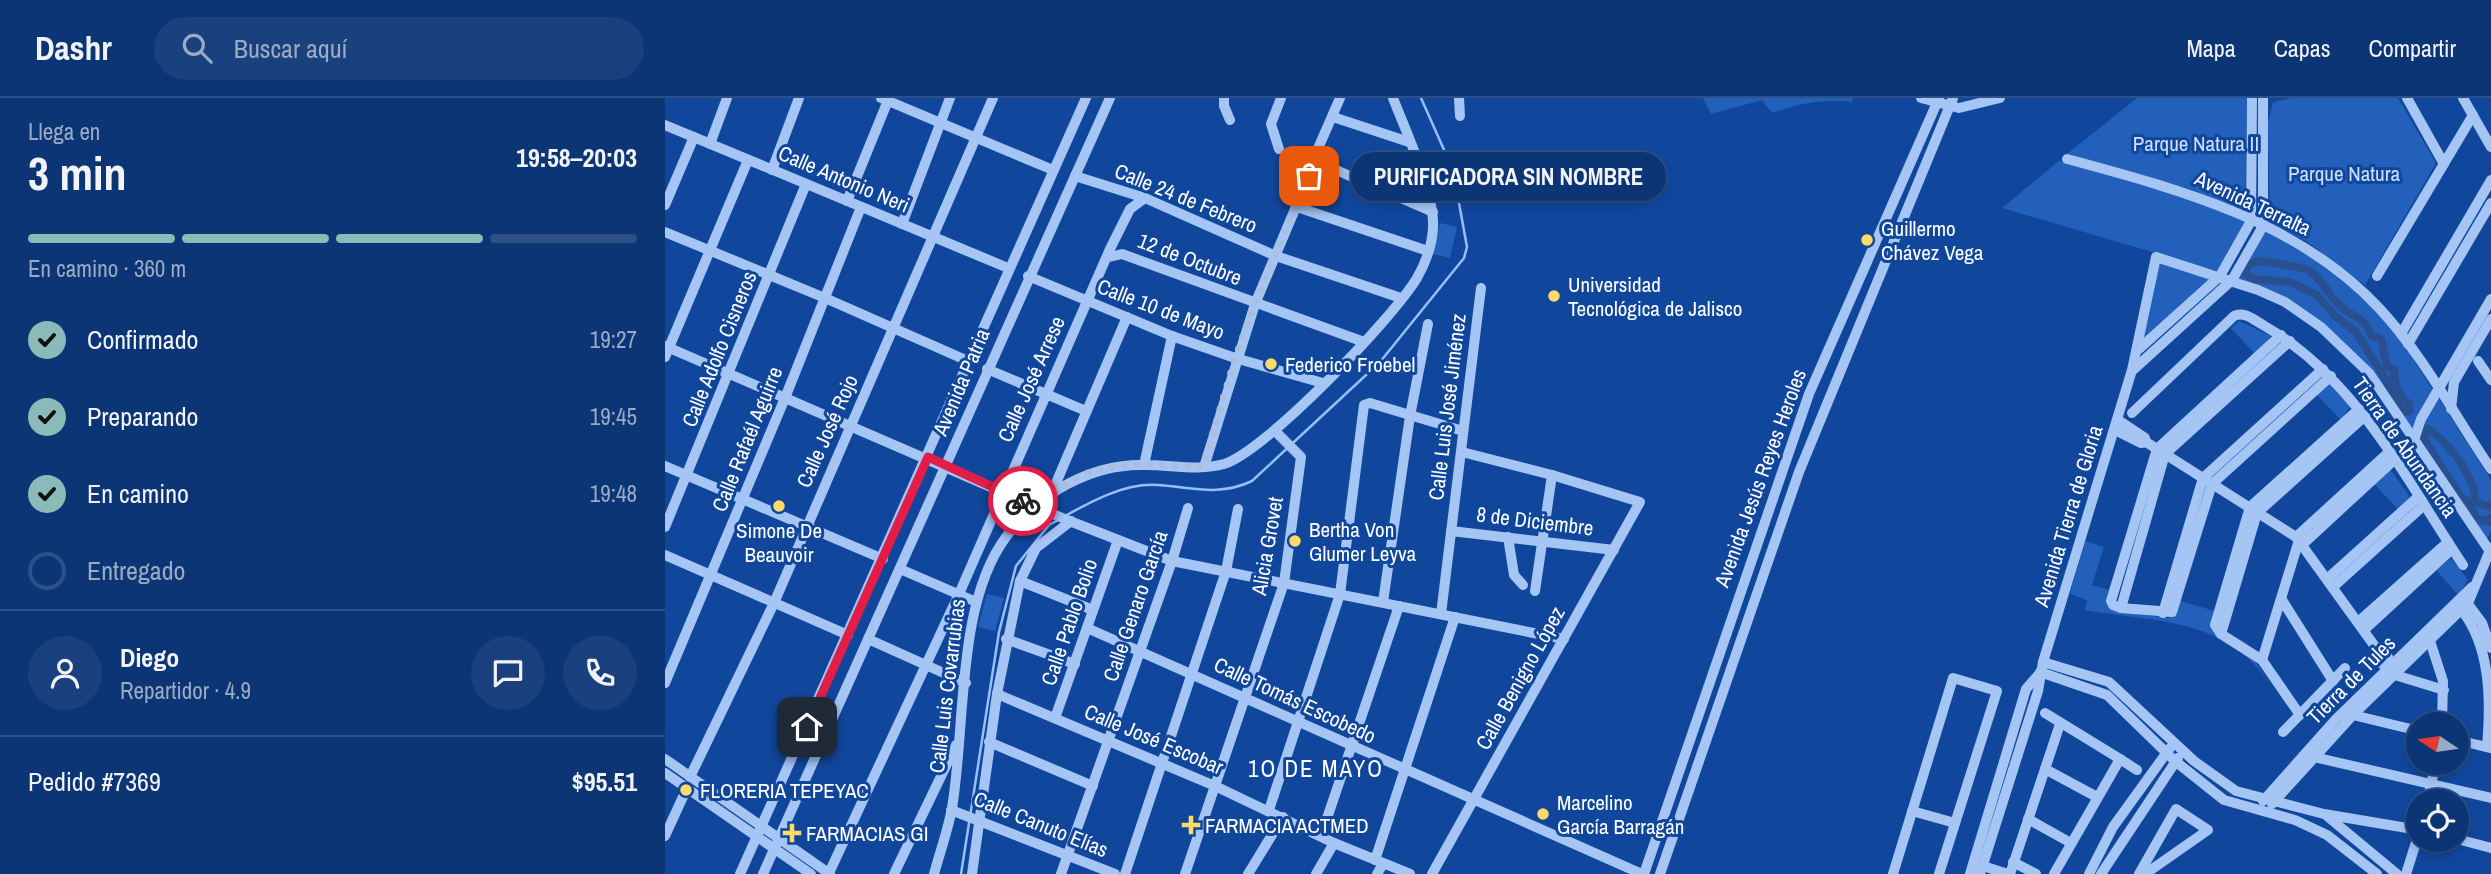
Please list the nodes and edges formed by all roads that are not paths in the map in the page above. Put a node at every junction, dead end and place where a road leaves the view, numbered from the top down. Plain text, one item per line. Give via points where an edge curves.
1 (727, 98) edge
2 (799, 98) edge
3 (950, 98) edge
4 (993, 98) edge
5 (1086, 98) edge
6 (1110, 98) edge
7 (1224, 98) edge
8 (1281, 98) edge
9 (1341, 98) edge
10 (1393, 98) edge
11 (1459, 98) edge
12 (1921, 98) edge
13 (2000, 98) edge
14 (2252, 98) edge
15 (2263, 98) edge
16 (2407, 98) edge
17 (2463, 98) edge
18 (885, 99) edge
19 (1938, 101) edge
20 (1951, 103) edge
21 (2473, 115) junction
22 (1460, 116) dead end
23 (1332, 117) junction
24 (1230, 120) dead end
25 (940, 123) junction
26 (665, 125) edge
27 (694, 137) junction
28 (976, 138) junction
29 (1409, 142) junction
30 (710, 144) junction
31 (2491, 146) edge
32 (1279, 149) dead end
33 (2067, 159) dead end
34 (748, 160) junction
35 (2444, 164) junction
36 (772, 170) junction
37 (1052, 170) junction
38 (1075, 176) junction
39 (1329, 180) dead end
40 (2491, 180) edge
41 (806, 184) junction
42 (1124, 191) junction
43 (1145, 198) junction
44 (847, 201) junction
45 (2491, 202) edge
46 (665, 205) edge
47 (861, 207) junction
48 (1297, 207) junction
49 (1130, 209) junction
50 (1433, 212) junction
51 (2251, 221) junction
52 (902, 224) junction
53 (2263, 226) junction
54 (665, 232) edge
55 (933, 237) junction
56 (1115, 241) junction
57 (709, 251) junction
58 (1429, 251) junction
59 (1122, 254) junction
60 (1276, 256) junction
61 (1109, 257) junction
62 (1008, 268) junction
63 (1028, 276) junction
64 (2220, 276) junction
65 (2377, 276) dead end
66 (770, 277) junction
67 (2232, 280) junction
68 (1481, 288) dead end
69 (825, 298) junction
70 (1401, 298) junction
71 (2491, 299) edge
72 (1087, 301) junction
73 (1255, 304) junction
74 (1127, 317) junction
75 (2491, 319) edge
76 (1428, 324) dead end
77 (894, 328) junction
78 (2400, 334) junction
79 (1172, 336) junction
80 (2285, 338) junction
81 (1364, 342) junction
82 (2407, 344) junction
83 (2138, 349) junction
84 (666, 350) edge
85 (1235, 358) junction
86 (968, 361) junction
87 (2478, 361) dead end
88 (986, 369) junction
89 (2133, 370) junction
90 (2327, 372) junction
91 (730, 374) junction
92 (2491, 380) edge
93 (1323, 383) junction
94 (2437, 389) junction
95 (1045, 394) junction
96 (785, 398) junction
97 (2451, 410) junction
98 (1086, 411) junction
99 (2362, 412) junction
100 (2132, 413) dead end
101 (1410, 416) junction
102 (851, 424) junction
103 (2116, 425) junction
104 (1464, 431) junction
105 (1278, 434) junction
106 (2414, 440) junction
107 (1462, 452) junction
108 (2161, 452) junction
109 (928, 457) junction
110 (2391, 457) junction
111 (1784, 464) junction
112 (946, 465) junction
113 (1144, 465) junction
114 (665, 466) edge
115 (1203, 467) junction
116 (2491, 469) edge
117 (1799, 472) junction
118 (1552, 475) junction
119 (688, 476) junction
120 (2207, 481) junction
121 (1001, 491) junction
122 (1050, 497) junction
123 (743, 500) junction
124 (2421, 502) junction
125 (1039, 508) junction
126 (1188, 508) dead end
127 (1238, 509) dead end
128 (2253, 510) junction
129 (1069, 521) junction
130 (665, 527) edge
131 (806, 527) junction
132 (1451, 531) junction
133 (1508, 537) junction
134 (1118, 540) junction
135 (1542, 540) junction
136 (2299, 540) junction
137 (2450, 546) junction
138 (1614, 550) junction
139 (2491, 551) edge
140 (665, 555) edge
141 (883, 559) junction
142 (1172, 561) junction
143 (2463, 565) dead end
144 (900, 569) junction
145 (1226, 571) junction
146 (711, 577) junction
147 (1020, 581) junction
148 (1284, 583) junction
149 (2330, 583) junction
150 (1523, 585) dead end
151 (1535, 591) dead end
152 (959, 594) junction
153 (1340, 594) junction
154 (2282, 600) junction
155 (974, 601) junction
156 (773, 603) junction
157 (1383, 603) junction
158 (2462, 604) junction
159 (1399, 606) junction
160 (2121, 608) junction
161 (1093, 610) junction
162 (1441, 614) junction
163 (1455, 617) junction
164 (2361, 626) junction
165 (1087, 628) junction
166 (848, 635) junction
167 (868, 639) junction
168 (1006, 639) junction
169 (1564, 639) junction
170 (2430, 641) junction
171 (2491, 648) edge
172 (1140, 651) junction
173 (2262, 660) junction
174 (925, 664) junction
175 (1075, 664) junction
176 (2042, 667) junction
177 (2345, 668) dead end
178 (2391, 669) junction
179 (1193, 674) junction
180 (2333, 681) junction
181 (665, 683) edge
182 (966, 683) junction
183 (2444, 690) junction
184 (997, 694) junction
185 (1245, 698) junction
186 (2443, 712) edge
187 (2045, 713) dead end
188 (2300, 715) junction
189 (2353, 715) junction
190 (1055, 718) junction
191 (1298, 723) junction
192 (2060, 724) junction
193 (2406, 728) edge
194 (2283, 732) dead end
195 (960, 736) junction
196 (1109, 740) junction
197 (989, 742) junction
198 (2469, 743) edge
199 (1352, 747) junction
200 (2179, 747) junction
201 (2489, 748) edge
202 (2166, 752) junction
203 (2314, 757) junction
204 (665, 759) edge
205 (2120, 760) junction
206 (2175, 761) junction
207 (1163, 763) junction
208 (2045, 769) junction
209 (1404, 771) junction
210 (2137, 771) dead end
211 (665, 774) edge
212 (2434, 775) edge
213 (690, 777) junction
214 (2432, 785) junction
215 (1093, 786) junction
216 (1215, 786) junction
217 (687, 788) junction
218 (2431, 789) edge
219 (2097, 797) junction
220 (2491, 798) edge
221 (2269, 800) junction
222 (1473, 801) junction
223 (1269, 810) junction
224 (956, 811) junction
225 (1912, 811) junction
226 (2261, 812) junction
227 (2324, 814) junction
228 (1283, 817) junction
229 (979, 819) junction
230 (2028, 819) junction
231 (1955, 823) junction
232 (762, 826) junction
233 (2406, 830) edge
234 (665, 836) edge
235 (1321, 836) junction
236 (757, 837) junction
237 (2071, 842) junction
238 (2469, 842) edge
239 (1334, 843) junction
240 (777, 844) junction
241 (2491, 848) edge
242 (2413, 852) edge
243 (1068, 856) junction
244 (1379, 862) junction
245 (2013, 862) junction
246 (1981, 870) edge
247 (830, 873) edge
248 (740, 874) edge
249 (763, 874) edge
250 (811, 874) edge
251 (894, 874) edge
252 (934, 874) edge
253 (972, 874) edge
254 (1061, 874) edge
255 (1115, 874) edge
256 (1125, 874) edge
257 (1185, 874) edge
258 (1248, 874) edge
259 (1316, 874) edge
260 (1377, 874) edge
261 (1410, 874) edge
262 (1432, 874) edge
263 (1643, 874) edge
264 (1660, 874) edge
265 (1894, 874) edge
266 (1939, 874) edge
267 (1970, 874) edge
268 (2009, 874) edge
269 (2036, 874) edge
270 (2054, 874) edge
271 (2089, 874) edge
272 (2101, 874) edge
273 (2139, 874) edge
274 (2145, 874) edge
275 (2377, 874) edge
276 (2396, 874) edge
277 (2406, 874) edge

1 - 30 street
2 - 36 street
3 - 25 street
4 - 28 street, Calle José Rojo
5 - 37 street, Avenida Patria
6 - 38 street, Avenida Patria
7 - 24 street
8 - 32 street via 1271,124
9 - 23 street
10 - 29 street, Calle Luis Covarrubias
11 - 22 street
12 - 19 street
13 - 20 street via 1959,108
14 - 51 street
15 - 53 street
16 - 35 street
17 - 21 street
18 - 25 street
18 - 44 street
19 - 20 street
19 - 111 street, Avenida Jesús Reyes Heroles via 1809,394
20 - 117 street, Avenida Jesús Reyes Heroles
21 - 31 street
21 - 35 street
23 - 29 street
23 - 50 street via 1313,160
25 - 28 street
25 - 52 street
26 - 27 street, Calle Antonio Neri
27 - 30 street, Calle Antonio Neri
27 - 46 street
28 - 37 street
28 - 55 street, Calle José Rojo
29 - 50 street, Calle Luis Covarrubias
30 - 34 street, Calle Antonio Neri
33 - 51 street, Avenida Terralta via 2188,192
34 - 36 street, Calle Antonio Neri
34 - 57 street
35 - 65 street
36 - 41 street, Calle Antonio Neri
37 - 62 street, Avenida Patria
38 - 42 street, Calle 24 de Febrero
38 - 63 street, Avenida Patria
39 - 48 street via 1311,174
40 - 78 street
41 - 44 street, Calle Antonio Neri
41 - 66 street, Calle Adolfo Cisneros
42 - 43 street, Calle 24 de Febrero
42 - 49 street
43 - 49 street, Calle José Arrese
43 - 60 street, Calle 24 de Febrero
44 - 47 street, Calle Antonio Neri
45 - 82 street
47 - 52 street, Calle Antonio Neri
47 - 69 street, Calle Rafaél Aguirre
48 - 58 street
48 - 60 street
49 - 56 street, Calle José Arrese
50 - 58 street, Calle Luis Covarrubias
51 - 53 street, Avenida Terralta
51 - 64 street
52 - 55 street, Calle Antonio Neri
53 - 67 street
53 - 78 street, Avenida Terralta via 2299,242 2377,306
54 - 57 street
55 - 62 street, Calle Antonio Neri
55 - 77 street, Calle José Rojo
56 - 59 street, 12 de Octubre
56 - 61 street, Calle José Arrese
57 - 66 street
57 - 84 street
58 - 70 street, Calle Luis Covarrubias
59 - 61 street, 12 de Octubre
59 - 73 street, 12 de Octubre
60 - 70 street, Calle 24 de Febrero
60 - 73 street
61 - 72 street, Calle José Arrese
62 - 86 street, Avenida Patria
63 - 72 street, Calle 10 de Mayo
63 - 88 street, Avenida Patria
64 - 67 street
64 - 83 street
64 - 83 street, Avenida Tierra de Gloria via 2156,257
66 - 69 street
66 - 91 street, Calle Adolfo Cisneros
67 - 89 street
67 - 106 street via 2285,302 2321,327 2369,373
68 - 104 street, Calle Luis José Jiménez
69 - 77 street
69 - 96 street, Calle Rafaél Aguirre
70 - 81 street, Calle Luis Covarrubias
71 - 94 street
72 - 74 street, Calle 10 de Mayo
72 - 95 street, Calle José Arrese
73 - 81 street, 12 de Octubre
73 - 85 street
74 - 79 street, Calle 10 de Mayo
74 - 98 street
75 - 97 street via 2454,382
76 - 101 street
77 - 86 street
77 - 102 street, Calle José Rojo
78 - 82 street, Avenida Terralta
79 - 85 street, Calle 10 de Mayo
79 - 113 street
80 - 90 street, Tierra de Abundancia
80 - 100 street, Tierra de Abundancia via 2238,313
80 - 108 street
81 - 93 street, Calle Luis Covarrubias
82 - 94 street, Avenida Terralta
83 - 89 street, Avenida Tierra de Gloria
84 - 91 street
85 - 93 street, Calle 10 de Mayo
85 - 115 street
86 - 109 street, Avenida Patria
87 - 92 street
88 - 95 street
88 - 112 street, Avenida Patria
89 - 103 street, Avenida Tierra de Gloria
90 - 99 street, Tierra de Abundancia
90 - 120 street
91 - 96 street
91 - 119 street, Calle Adolfo Cisneros
93 - 105 street, Calle Luis Covarrubias
94 - 97 street, Avenida Terralta
94 - 106 street
95 - 98 street
95 - 121 street, Calle José Arrese
96 - 102 street
96 - 123 street, Calle Rafaél Aguirre
97 - 116 street, Avenida Terralta
98 - 122 street
99 - 110 street, Tierra de Abundancia
99 - 128 street
101 - 104 street
101 - 153 street via 1366,403
101 - 157 street
102 - 109 street
102 - 131 street, Calle José Rojo
103 - 108 street via 2145,438
103 - 176 street, Avenida Tierra de Gloria
104 - 107 street, Calle Luis José Jiménez
105 - 115 street, Calle Luis Covarrubias via 1240,457
105 - 148 street, Alicia Grovet via 1301,457
106 - 139 street
107 - 118 street
107 - 132 street, Calle Luis José Jiménez
108 - 120 street
108 - 160 street
108 - 160 street via 2111,601
109 - 112 street
109 - 141 street, Avenida Patria
110 - 124 street, Tierra de Abundancia
110 - 136 street
111 - 117 street
111 - 263 street, Avenida Jesús Reyes Heroles
112 - 121 street
112 - 144 street, Avenida Patria
113 - 115 street, Calle Luis Covarrubias
113 - 122 street, Calle Luis Covarrubias via 1086,474
114 - 119 street
117 - 264 street, Avenida Jesús Reyes Heroles
118 - 135 street
118 - 138 street, Calle Benigno López via 1640,502
119 - 123 street
119 - 130 street, Calle Adolfo Cisneros
120 - 128 street
120 - 160 street via 2167,612
121 - 125 street
121 - 152 street, Calle José Arrese
122 - 125 street, Calle Luis Covarrubias
123 - 131 street
123 - 146 street, Calle Rafaél Aguirre
124 - 137 street, Tierra de Abundancia
124 - 149 street
125 - 129 street
125 - 155 street, Calle Luis Covarrubias via 1015,526 994,555
126 - 142 street, Calle Genaro García
127 - 145 street
128 - 136 street
128 - 173 street via 2218,630
129 - 134 street
129 - 147 street via 1036,548
131 - 141 street
131 - 156 street, Calle José Rojo
132 - 133 street, 8 de Diciembre
132 - 162 street, Calle Luis José Jiménez
133 - 135 street, 8 de Diciembre
133 - 150 street via 1514,575
134 - 142 street
134 - 161 street, Calle Pablo Bolio
135 - 138 street, 8 de Diciembre
135 - 151 street
136 - 149 street
136 - 154 street
137 - 143 street, Tierra de Abundancia
137 - 164 street
138 - 169 street, Calle Benigno López
139 - 158 street, Tierra de Tules
140 - 146 street
141 - 166 street, Avenida Patria
142 - 145 street
142 - 172 street, Calle Genaro García
144 - 152 street
144 - 167 street, Avenida Patria
145 - 148 street
145 - 179 street
146 - 156 street
146 - 181 street, Calle Rafaél Aguirre
147 - 161 street
147 - 168 street
148 - 153 street
148 - 185 street, Alicia Grovet
149 - 164 street
152 - 155 street
152 - 174 street, Calle José Arrese
153 - 157 street
153 - 191 street
154 - 173 street
154 - 180 street
155 - 182 street, Calle Luis Covarrubias
156 - 166 street
156 - 213 street, Calle José Rojo
157 - 159 street
158 - 170 street, Tierra de Tules
158 - 171 street via 2481,623
158 - 178 street, Tierra de Tules
158 - 201 street via 2487,670
159 - 162 street
159 - 199 street
161 - 165 street, Calle Pablo Bolio
162 - 163 street
163 - 169 street
163 - 209 street
164 - 178 street via 2376,648 2379,662
165 - 172 street, Calle Tomás Escobedo
165 - 175 street, Calle Pablo Bolio
166 - 232 street, Avenida Patria
167 - 174 street
167 - 240 street, Avenida Patria
168 - 175 street
168 - 184 street
169 - 222 street, Calle Benigno López
170 - 178 street, Tierra de Tules
170 - 183 street
172 - 179 street, Calle Tomás Escobedo
172 - 196 street, Calle Genaro García
173 - 188 street
174 - 182 street
174 - 247 street, Calle José Arrese
175 - 190 street, Calle Pablo Bolio
176 - 200 street via 2109,682
176 - 202 street via 2107,695
176 - 246 street, Avenida Tierra de Gloria
176 - 267 street, Avenida Tierra de Gloria via 2026,689
177 - 180 street
178 - 183 street via 2406,680
178 - 189 street, Tierra de Tules
178 - 221 street, Tierra de Tules via 2336,719
179 - 185 street, Calle Tomás Escobedo
179 - 207 street
180 - 188 street
182 - 195 street, Calle Luis Covarrubias
183 - 186 street
184 - 190 street, Calle José Escobar
184 - 197 street
185 - 191 street, Calle Tomás Escobedo
185 - 216 street, Alicia Grovet
187 - 192 street
188 - 194 street
189 - 193 street
189 - 203 street, Tierra de Tules
190 - 196 street, Calle José Escobar
191 - 199 street, Calle Tomás Escobedo
191 - 223 street
192 - 205 street
192 - 208 street
195 - 224 street, Calle Luis Covarrubias
195 - 251 street
196 - 207 street, Calle José Escobar
196 - 215 street, Calle Genaro García
197 - 215 street
197 - 229 street
198 - 201 street
199 - 209 street, Calle Tomás Escobedo
199 - 235 street
200 - 202 street
200 - 206 street
200 - 221 street via 2236,790
202 - 206 street
202 - 271 street via 2113,827
203 - 214 street
203 - 221 street, Tierra de Tules
204 - 213 street
205 - 210 street
205 - 219 street
206 - 226 street via 2224,800
206 - 272 street
207 - 216 street, Calle José Escobar
207 - 256 street
208 - 219 street
208 - 230 street
209 - 222 street, Calle Tomás Escobedo
209 - 244 street
211 - 217 street
212 - 214 street
213 - 232 street
214 - 218 street
214 - 220 street
215 - 243 street, Calle Genaro García
216 - 223 street, Calle José Escobar
216 - 257 street, Alicia Grovet
217 - 234 street
217 - 236 street
219 - 237 street
221 - 226 street, Tierra de Tules
221 - 227 street
222 - 262 street, Calle Benigno López
222 - 263 street, Calle Tomás Escobedo
223 - 228 street, Calle José Escobar
224 - 229 street, Calle Canuto Elías
224 - 252 street, Calle Luis Covarrubias
225 - 231 street
225 - 231 street via 1953,678 1997,691
225 - 265 street
226 - 275 street via 2295,820 2332,838
227 - 233 street
227 - 276 street
228 - 235 street, Calle José Escobar
228 - 258 street
229 - 243 street, Calle Canuto Elías
229 - 253 street
230 - 237 street
230 - 245 street
231 - 266 street
232 - 236 street, Avenida Patria
232 - 240 street
235 - 239 street, Calle José Escobar
236 - 240 street
236 - 248 street, Avenida Patria
237 - 270 street
238 - 241 street
239 - 244 street, Calle José Escobar
239 - 259 street
240 - 247 street
240 - 249 street, Avenida Patria
240 - 250 street
242 - 277 street
243 - 254 street, Calle Genaro García
243 - 255 street, Calle Canuto Elías
244 - 260 street
244 - 261 street, Calle José Escobar
245 - 268 street
245 - 269 street
246 - 268 street
273 - 274 street via 2176,809 2208,830

